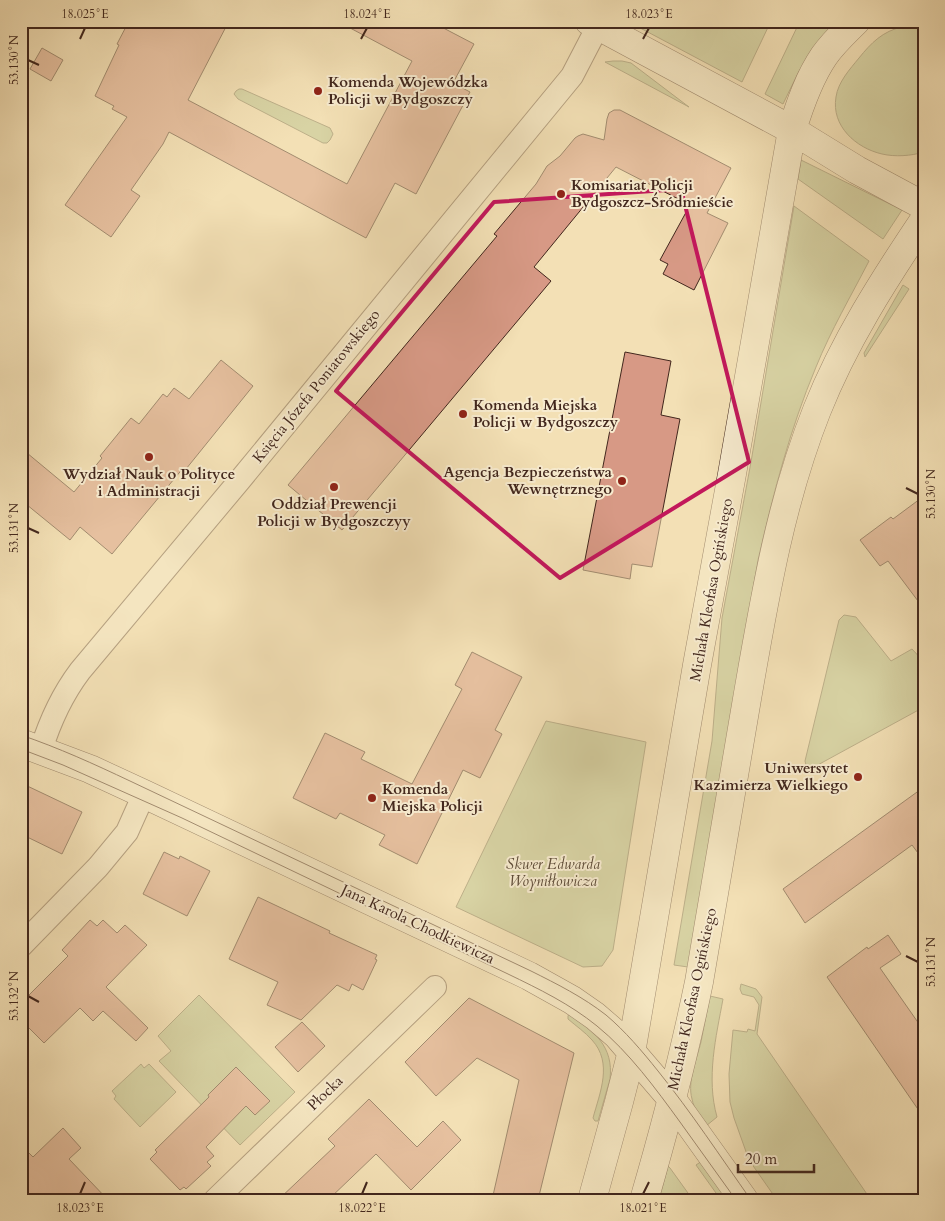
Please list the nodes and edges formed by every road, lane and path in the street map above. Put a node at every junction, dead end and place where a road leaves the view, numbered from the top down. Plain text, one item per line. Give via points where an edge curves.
1 (856, 21) edge
2 (593, 24) edge
3 (792, 130) junction
4 (924, 206) edge
5 (924, 220) edge
6 (31, 746) edge
7 (144, 794) junction
8 (21, 946) edge
9 (435, 987) dead end
10 (631, 1050) junction
11 (671, 1098) junction
12 (216, 1200) edge
13 (592, 1200) edge
14 (644, 1200) edge
15 (744, 1200) edge

1 - 3 main road, Michała Kleofasa Ogińskiego via 825,55 810,81
2 - 3 main road
2 - 6 street, Księcia Józefa Poniatowskiego via 572,76 80,671 62,698 52,721
3 - 4 main road
3 - 10 main road, Michała Kleofasa Ogińskiego
5 - 11 main road, Michała Kleofasa Ogińskiego via 846,345 817,410 785,508 767,587 699,982
6 - 7 main road, Jana Karola Chodkiewicza
7 - 8 street via 127,832 98,868
7 - 10 main road, Jana Karola Chodkiewicza via 528,976 585,1008
9 - 12 street, Płocka
10 - 11 main road, Jana Karola Chodkiewicza
10 - 13 main road, Michała Kleofasa Ogińskiego
11 - 14 main road, Michała Kleofasa Ogińskiego
11 - 15 main road, Jana Karola Chodkiewicza

